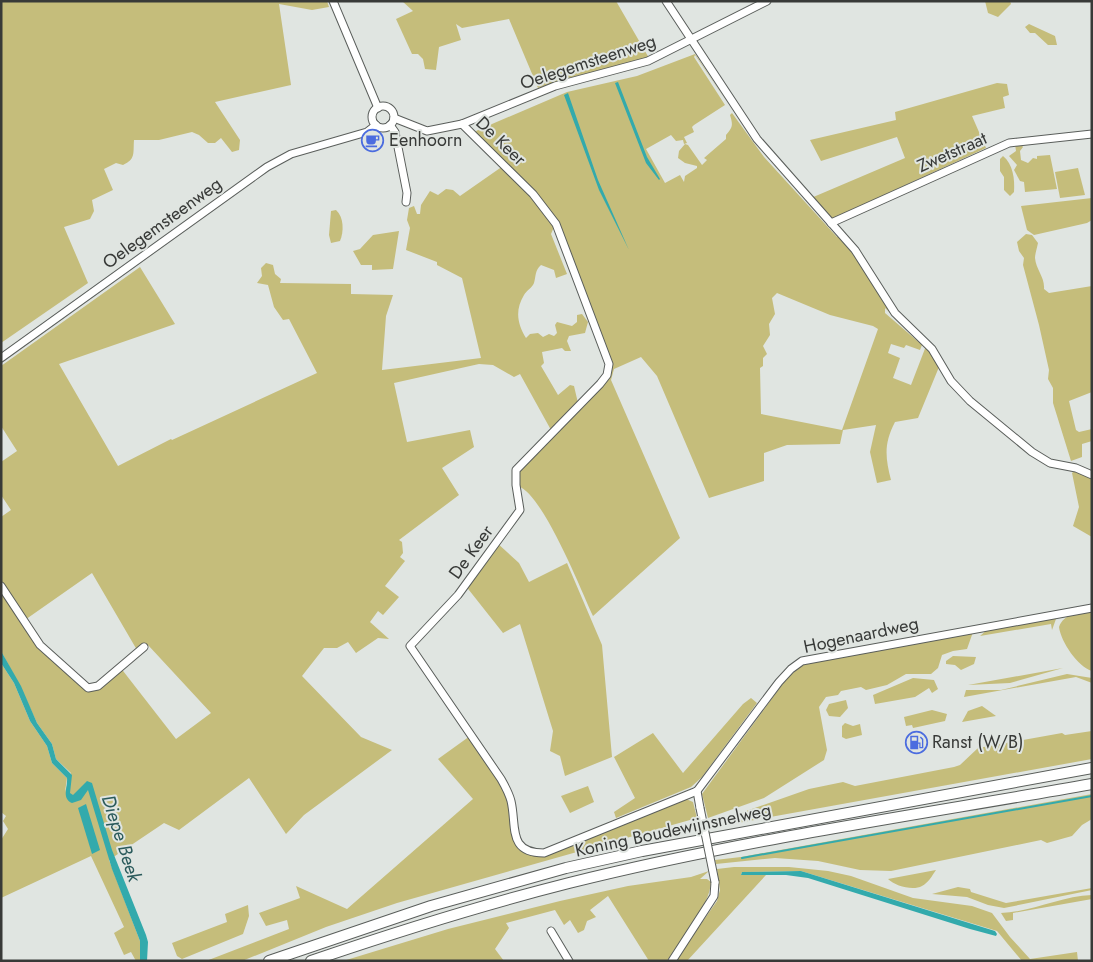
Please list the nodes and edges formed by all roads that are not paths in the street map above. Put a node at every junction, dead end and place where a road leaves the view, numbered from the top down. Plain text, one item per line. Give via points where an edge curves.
1 (333, 1) edge
2 (666, 1) edge
3 (767, 1) edge
4 (690, 41) junction
5 (378, 108) junction
6 (375, 122) junction
7 (392, 122) junction
8 (462, 124) junction
9 (1092, 134) edge
10 (406, 202) dead end
11 (831, 223) junction
12 (1, 358) edge
13 (1092, 475) edge
14 (1, 586) edge
15 (1092, 608) edge
16 (144, 648) dead end
17 (1092, 768) edge
18 (1092, 784) edge
19 (697, 791) junction
20 (551, 931) dead end
21 (269, 961) edge
22 (310, 961) edge
23 (569, 961) edge
24 (672, 961) edge

1 - 5 street
2 - 4 street
3 - 4 street, Oelegemsteenweg
4 - 8 street, Oelegemsteenweg via 641,64 570,81
4 - 11 street via 756,139
5 - 6 street
5 - 7 street via 389,108
6 - 7 street via 383,128
6 - 12 street, Oelegemsteenweg via 352,136 290,154 267,167
7 - 8 street, Oelegemsteenweg via 427,131
7 - 10 street via 407,193
8 - 19 street, De Keer via 533,194 556,224 609,367 600,384 516,470 520,510 458,595 412,642 411,651 462,719 501,779 511,800 518,843 526,851 544,853
9 - 11 street, Zwetstraat via 1009,143
11 - 13 street via 855,250 895,313 932,349 950,381 970,401 1050,463
14 - 16 street via 40,645 88,688 98,686
15 - 19 street, Hogenaardweg via 802,661 779,682
17 - 21 highway, Koning Boudewijnsnelweg via 642,850 423,908
18 - 22 highway, Koning Boudewijnsnelweg via 768,841 636,868 438,919
19 - 24 street, bridge via 715,882 714,896
20 - 23 street

